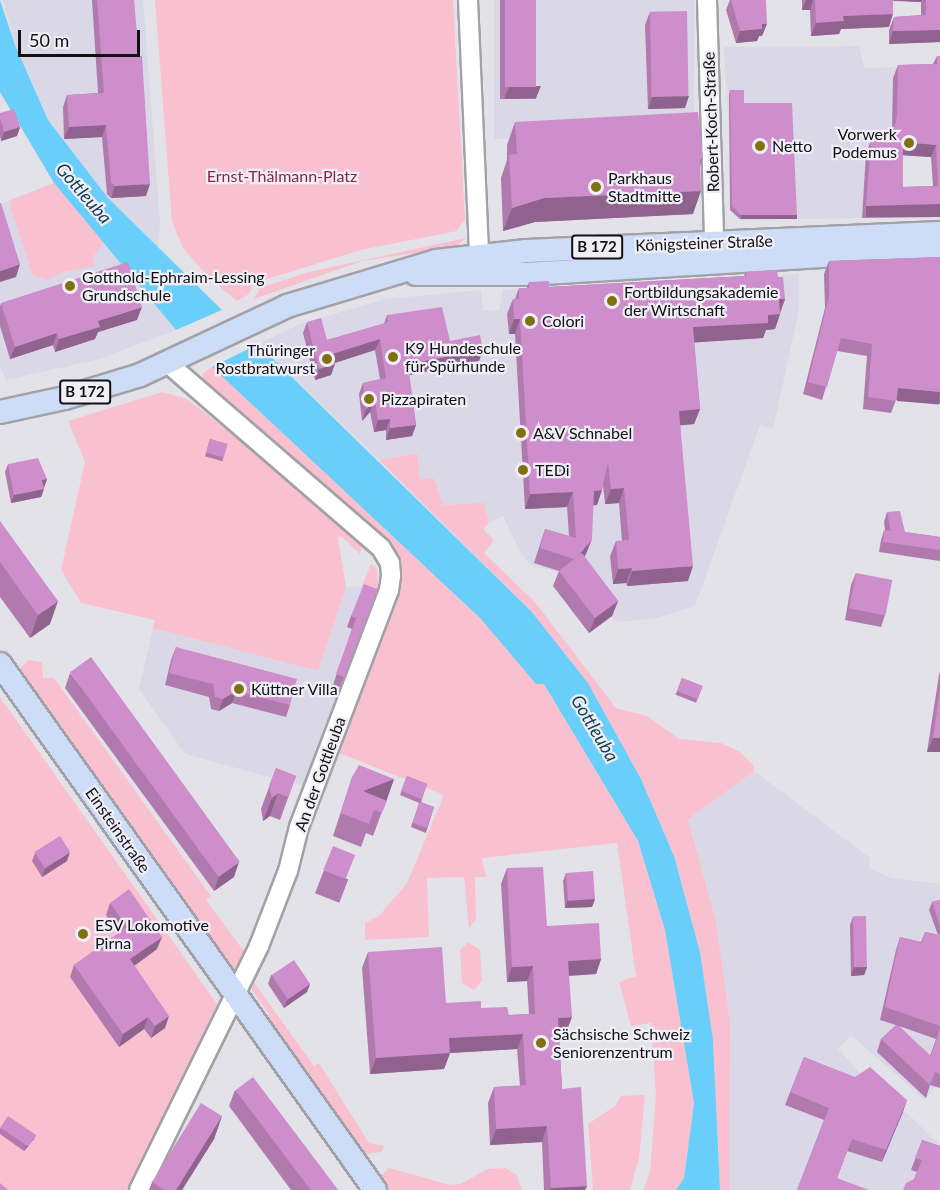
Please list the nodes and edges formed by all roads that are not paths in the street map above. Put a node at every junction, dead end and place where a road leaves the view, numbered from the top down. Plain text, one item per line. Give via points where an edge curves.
1 (468, 0) edge
2 (707, 0) edge
3 (940, 233) edge
4 (940, 249) edge
5 (714, 253) junction
6 (479, 255) junction
7 (399, 273) junction
8 (166, 362) junction
9 (0, 412) edge
10 (0, 664) edge
11 (235, 996) junction
12 (139, 1190) edge
13 (375, 1190) edge

1 - 6 street
2 - 5 street, Robert-Koch-Straße
3 - 5 main road, Königsteiner Straße / B 172
4 - 5 main road, Königsteiner Straße / B 172
5 - 6 main road, Königsteiner Straße / B 172
5 - 7 main road, Königsteiner Straße / B 172 via 527,274
6 - 7 main road, Königsteiner Straße / B 172 via 436,261
7 - 8 main road, Königsteiner Straße / B 172 via 338,288
8 - 9 main road, Königsteiner Straße / B 172 via 107,386
8 - 11 street, An der Gottleuba via 381,548 390,563 389,591 298,827 288,871
10 - 11 main road, Einsteinstraße
11 - 12 street
11 - 13 main road, Einsteinstraße

